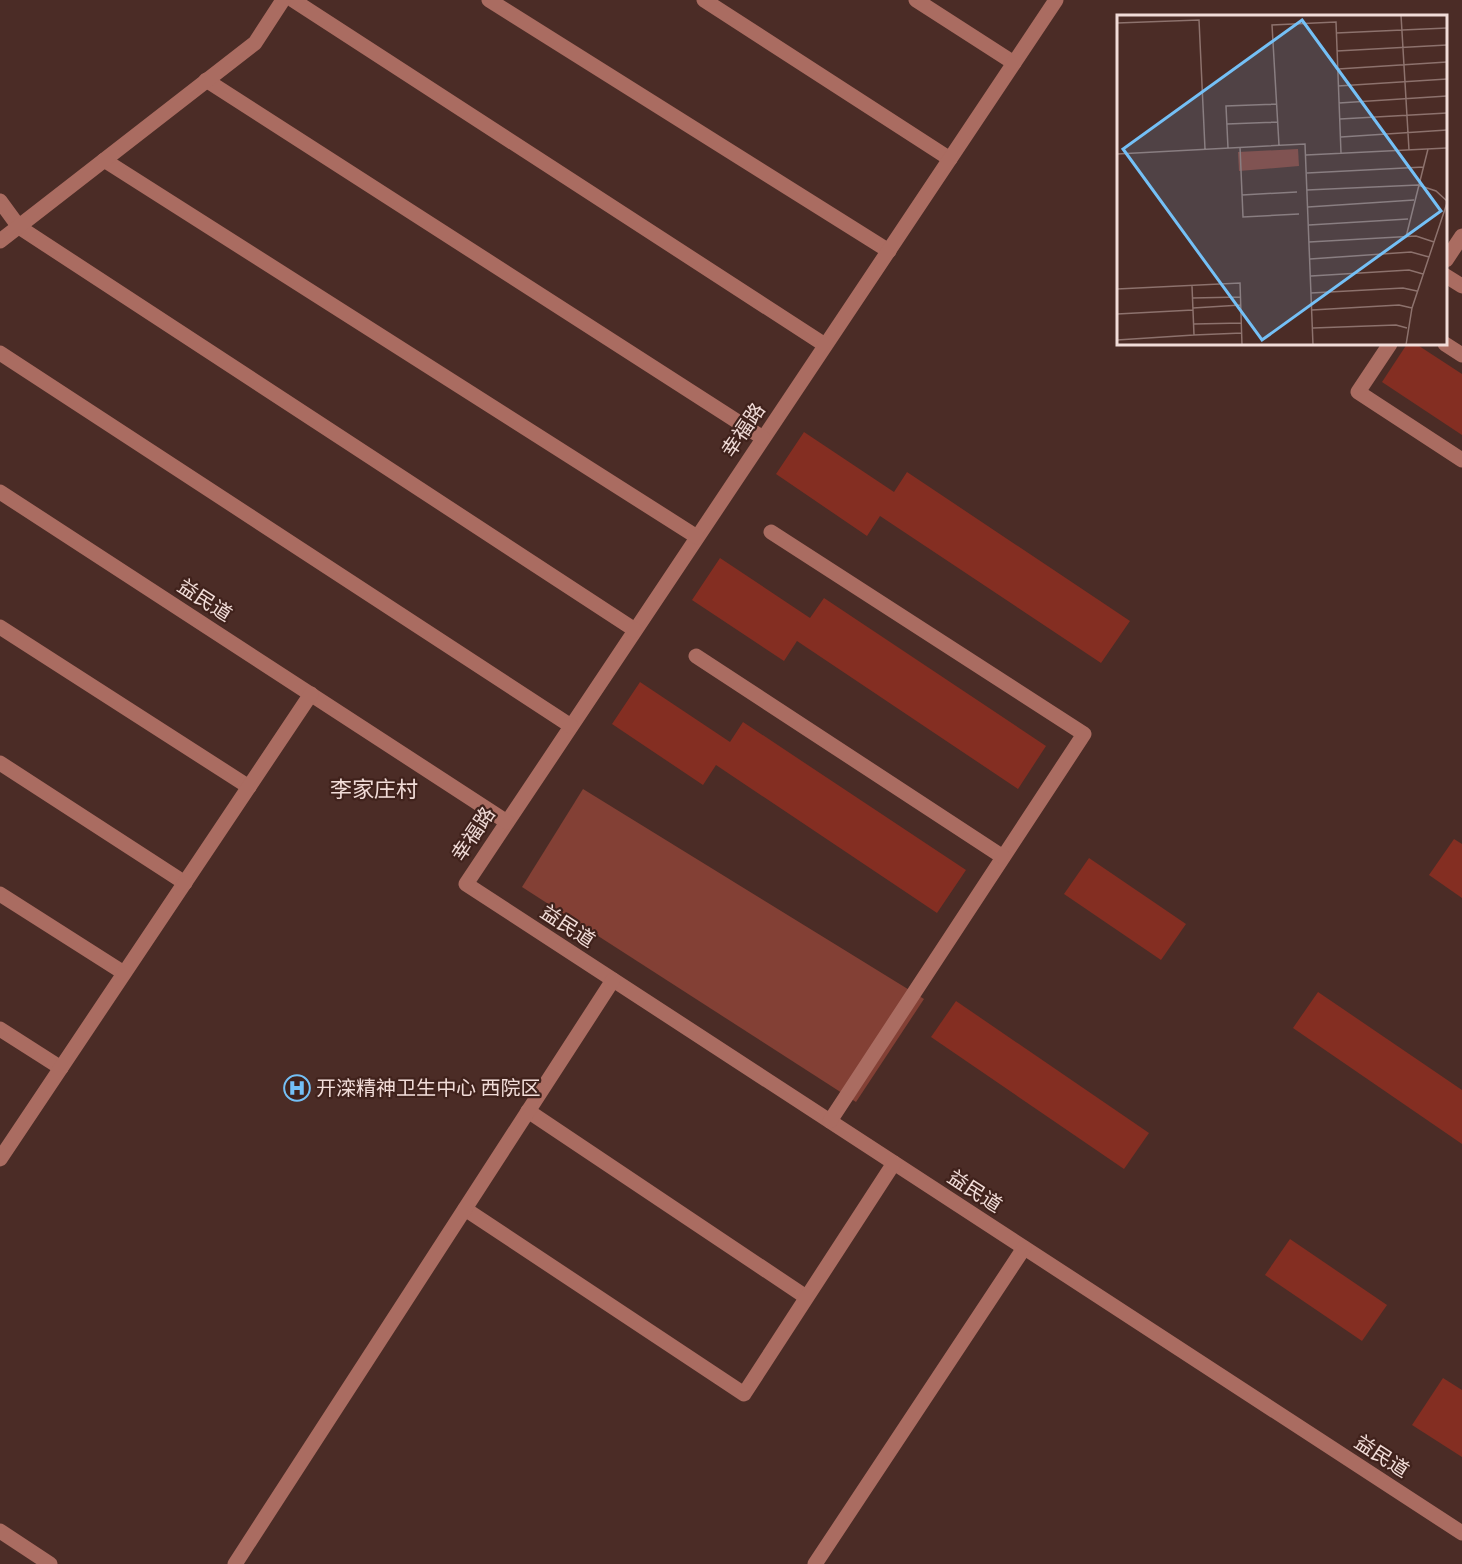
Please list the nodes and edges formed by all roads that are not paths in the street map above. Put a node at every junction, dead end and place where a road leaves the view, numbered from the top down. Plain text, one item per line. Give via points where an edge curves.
1 (283, 0) edge
2 (293, 0) edge
3 (489, 0) edge
4 (704, 0) edge
5 (916, 0) edge
6 (1056, 0) edge
7 (1014, 63) junction
8 (206, 81) junction
9 (950, 159) junction
10 (104, 160) junction
11 (0, 201) edge
12 (19, 226) junction
13 (1462, 236) edge
14 (0, 241) edge
15 (889, 250) junction
16 (1447, 258) edge
17 (1447, 277) edge
18 (1462, 286) edge
19 (825, 345) junction
20 (1389, 345) edge
21 (1447, 345) edge
22 (0, 353) edge
23 (1462, 355) edge
24 (763, 438) junction
25 (1462, 460) edge
26 (0, 492) edge
27 (771, 532) dead end
28 (697, 537) junction
29 (0, 627) edge
30 (635, 630) junction
31 (696, 656) dead end
32 (310, 694) junction
33 (571, 726) junction
34 (0, 764) edge
35 (249, 787) junction
36 (507, 822) junction
37 (1003, 857) junction
38 (185, 883) junction
39 (466, 884) joint
40 (0, 894) edge
41 (124, 974) junction
42 (613, 980) junction
43 (0, 1029) edge
44 (61, 1068) junction
45 (528, 1112) junction
46 (830, 1121) junction
47 (0, 1159) edge
48 (894, 1162) junction
49 (465, 1209) junction
50 (1024, 1248) junction
51 (807, 1297) junction
52 (0, 1531) edge
53 (1462, 1533) edge
54 (50, 1564) edge
55 (235, 1564) edge
56 (815, 1564) edge

1 - 8 street via 255,43
2 - 19 street
3 - 15 street
4 - 9 street
5 - 7 street
6 - 7 street, 幸福路
7 - 9 street, 幸福路
8 - 10 street
8 - 24 street
9 - 15 street, 幸福路
10 - 12 street
10 - 28 street
11 - 12 street
12 - 14 street
12 - 30 street
13 - 16 street
15 - 19 street, 幸福路
17 - 18 street
19 - 24 street, 幸福路
20 - 25 street via 1358,392
21 - 23 street
22 - 33 street
24 - 28 street, 幸福路
26 - 32 street, 益民道
27 - 37 street via 1084,734
28 - 30 street, 幸福路
29 - 35 street
30 - 33 street, 幸福路
31 - 37 street
32 - 35 street
32 - 36 street, 益民道
33 - 36 street, 幸福路
34 - 38 street
35 - 38 street
36 - 39 street, 幸福路
37 - 46 street
38 - 41 street
39 - 42 street, 益民道
40 - 41 street
41 - 44 street
42 - 45 street
42 - 46 street, 益民道
43 - 44 street
44 - 47 street
45 - 49 street
45 - 51 street
46 - 48 street, 益民道
48 - 50 street, 益民道
48 - 51 street
49 - 51 street via 744,1394
49 - 55 street
50 - 53 street, 益民道
50 - 56 street
52 - 54 street

